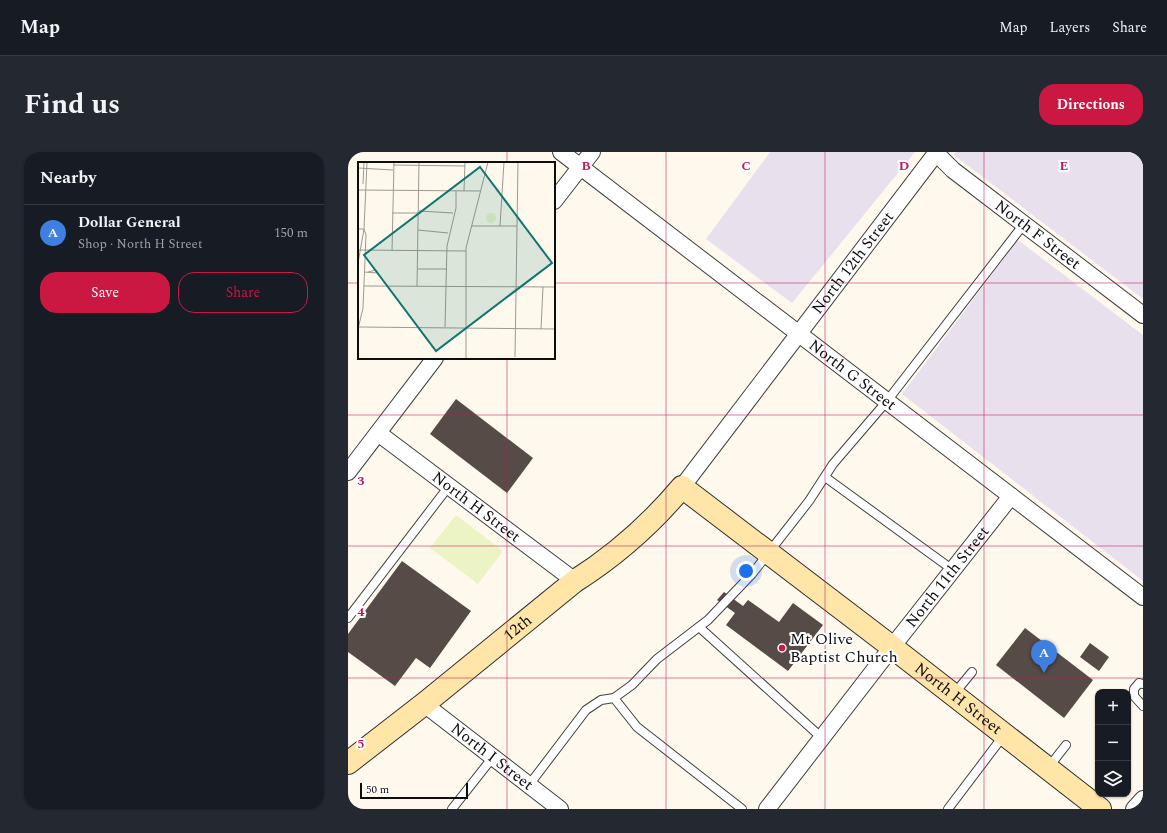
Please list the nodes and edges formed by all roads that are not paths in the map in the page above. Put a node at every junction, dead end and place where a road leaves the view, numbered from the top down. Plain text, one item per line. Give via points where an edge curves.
1 (561, 152) edge
2 (592, 152) edge
3 (936, 152) edge
4 (580, 166) junction
5 (555, 200) edge
6 (1024, 224) junction
7 (1143, 315) edge
8 (798, 333) junction
9 (434, 359) edge
10 (887, 401) junction
11 (378, 433) junction
12 (348, 472) edge
13 (825, 476) junction
14 (449, 486) junction
15 (682, 487) junction
16 (1012, 496) junction
17 (768, 553) junction
18 (953, 570) junction
19 (575, 581) junction
20 (1143, 597) edge
21 (348, 618) edge
22 (699, 627) junction
23 (892, 647) junction
24 (972, 672) dead end
25 (1143, 684) edge
26 (954, 695) junction
27 (614, 698) junction
28 (424, 704) junction
29 (1143, 706) edge
30 (1005, 735) junction
31 (822, 738) junction
32 (1066, 745) dead end
33 (493, 757) junction
34 (348, 762) edge
35 (1048, 768) junction
36 (529, 785) junction
37 (1143, 798) edge
38 (452, 809) edge
39 (560, 809) edge
40 (742, 809) edge
41 (766, 809) edge
42 (948, 809) edge
43 (1100, 809) edge
44 (1134, 809) edge

1 - 4 street, North G Street
2 - 4 street
3 - 6 street, North F Street via 953,170
3 - 8 street, North 12th Street
4 - 5 street
4 - 8 street, North G Street
6 - 7 street, North F Street
6 - 10 lane
8 - 10 street, North G Street
8 - 15 street, North 12th Street
9 - 11 street
10 - 13 lane
10 - 16 street, North G Street
11 - 12 street
11 - 14 street, North H Street
13 - 17 lane via 809,501
13 - 18 lane
14 - 19 street, North H Street
14 - 21 lane
15 - 17 street, North H Street
15 - 19 street, 12th via 640,533 599,566
16 - 18 street, North 11th Street
16 - 20 street, North G Street
17 - 22 lane via 752,574
17 - 23 street, North H Street
18 - 23 street, North 11th Street
19 - 28 street, 12th
22 - 27 lane via 657,659 632,685
22 - 31 lane
23 - 26 street, North H Street
23 - 31 street, North 11th Street
24 - 26 lane
25 - 29 lane via 1139,683 1134,689 1134,696
26 - 30 street, North H Street
27 - 36 lane via 601,700 586,710
27 - 40 lane via 637,728
28 - 33 street, North I Street
28 - 34 street, 12th
30 - 35 street, North H Street
30 - 42 lane
31 - 41 street, North 11th Street
32 - 35 lane
33 - 36 street, North I Street
33 - 38 lane
35 - 43 street, North H Street
36 - 39 street, North I Street
37 - 44 street

